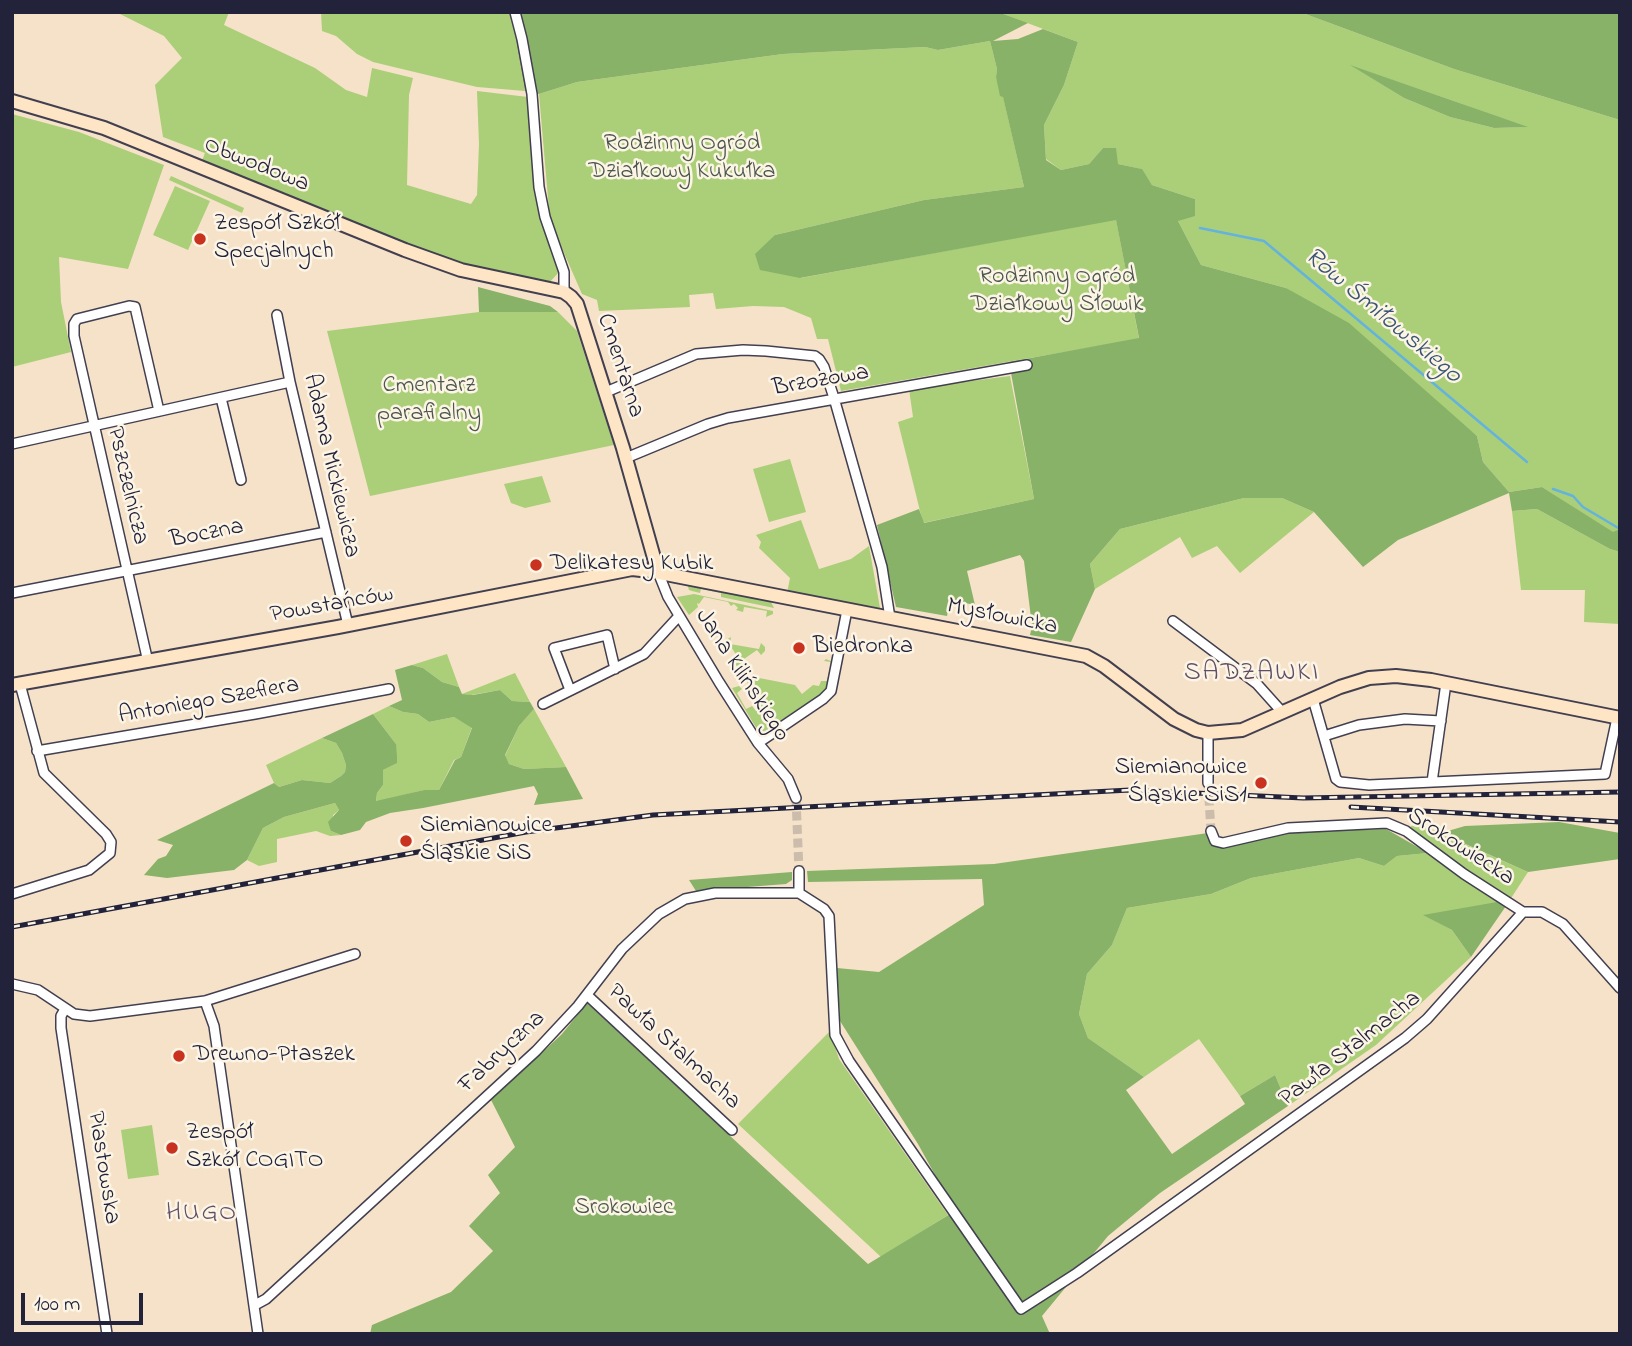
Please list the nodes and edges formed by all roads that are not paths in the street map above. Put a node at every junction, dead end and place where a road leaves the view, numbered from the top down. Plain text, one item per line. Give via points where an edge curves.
1 (515, 12) edge
2 (12, 101) edge
3 (564, 292) junction
4 (277, 315) dead end
5 (1027, 365) dead end
6 (290, 382) junction
7 (606, 392) junction
8 (220, 398) junction
9 (834, 398) junction
10 (159, 411) junction
11 (93, 426) junction
12 (12, 444) edge
13 (626, 458) junction
14 (241, 481) dead end
15 (326, 532) junction
16 (126, 569) junction
17 (658, 572) junction
18 (12, 593) edge
19 (847, 610) junction
20 (679, 616) junction
21 (890, 618) junction
22 (1173, 621) dead end
23 (348, 625) junction
24 (148, 662) junction
25 (615, 669) junction
26 (1446, 683) junction
27 (16, 684) edge
28 (388, 689) dead end
29 (570, 690) junction
30 (1313, 699) junction
31 (542, 704) dead end
32 (1283, 713) junction
33 (1618, 718) edge
34 (1441, 721) junction
35 (1208, 733) junction
36 (1324, 736) junction
37 (758, 743) junction
38 (37, 751) junction
39 (1432, 782) junction
40 (1208, 783) tunnel mouth
41 (796, 798) tunnel mouth
42 (1211, 831) dead end
43 (799, 871) tunnel mouth
44 (799, 893) junction
45 (12, 894) edge
46 (1523, 912) junction
47 (355, 954) dead end
48 (12, 984) edge
49 (1620, 988) edge
50 (587, 995) junction
51 (205, 1001) junction
52 (65, 1009) junction
53 (732, 1130) dead end
54 (254, 1305) junction
55 (107, 1334) edge
56 (258, 1334) edge

1 - 3 street, Cmentarna via 532,94 539,187 564,272
2 - 3 street, Obwodowa via 104,128 461,270
3 - 7 street, Cmentarna via 577,304
4 - 6 street, Adama Mickiewicza
5 - 9 street, Brzozowa
6 - 8 street
6 - 15 street, Adama Mickiewicza
7 - 9 street via 684,358 743,350 815,356 824,367
7 - 13 street, Cmentarna
8 - 10 street
8 - 14 street
9 - 13 street, Brzozowa via 708,424
9 - 21 street via 885,581
10 - 11 street
10 - 11 street, Pszczelnicza via 135,307 129,306 77,318 74,324
11 - 12 street
11 - 16 street, Pszczelnicza
13 - 17 street, Cmentarna
15 - 16 street, Boczna
15 - 23 street, Adama Mickiewicza
16 - 18 street, Boczna
16 - 24 street, Pszczelnicza
17 - 19 street, Mysłowicka
17 - 20 street, Jana Kilińskiego
17 - 23 street, Powstańców via 618,571
19 - 21 street, Mysłowicka
19 - 37 street via 831,691
20 - 25 street via 644,654
20 - 37 street, Jana Kilińskiego
21 - 35 street, Mysłowicka via 1086,656 1174,719
22 - 32 street via 1257,684
23 - 24 street, Powstańców
24 - 27 street, Powstańców
25 - 29 street
25 - 29 street via 607,635 554,648
26 - 30 street, Mysłowicka via 1379,677
26 - 33 street, Mysłowicka
26 - 34 street
27 - 38 street
28 - 38 street, Antoniego Szeflera
29 - 31 street
30 - 32 street, Mysłowicka
30 - 36 street, Mysłowicka
32 - 35 street, Mysłowicka via 1242,730
33 - 39 street, Mysłowicka via 1605,774
34 - 36 street via 1405,719 1359,725
34 - 39 street
35 - 40 street
36 - 39 street, Mysłowicka via 1340,782
37 - 41 street, Jana Kilińskiego via 788,779
38 - 45 street via 48,780 106,834 110,853 89,870
42 - 46 street, Srokowiecka via 1215,841 1223,843 1288,828 1387,823 1406,831
43 - 44 street
44 - 46 street, Pawła Stalmacha via 829,916 835,1035 1021,1309 1420,1026
44 - 50 street, Fabryczna via 715,893 685,899 643,928
46 - 49 street, Srokowiecka via 1542,912 1563,924
47 - 51 street
48 - 52 street via 38,990
50 - 53 street, Pawła Stalmacha
50 - 54 street, Fabryczna via 536,1051 266,1299
51 - 52 street via 90,1016
51 - 54 street via 214,1026
52 - 55 street, Piastowska via 61,1028
54 - 56 street

